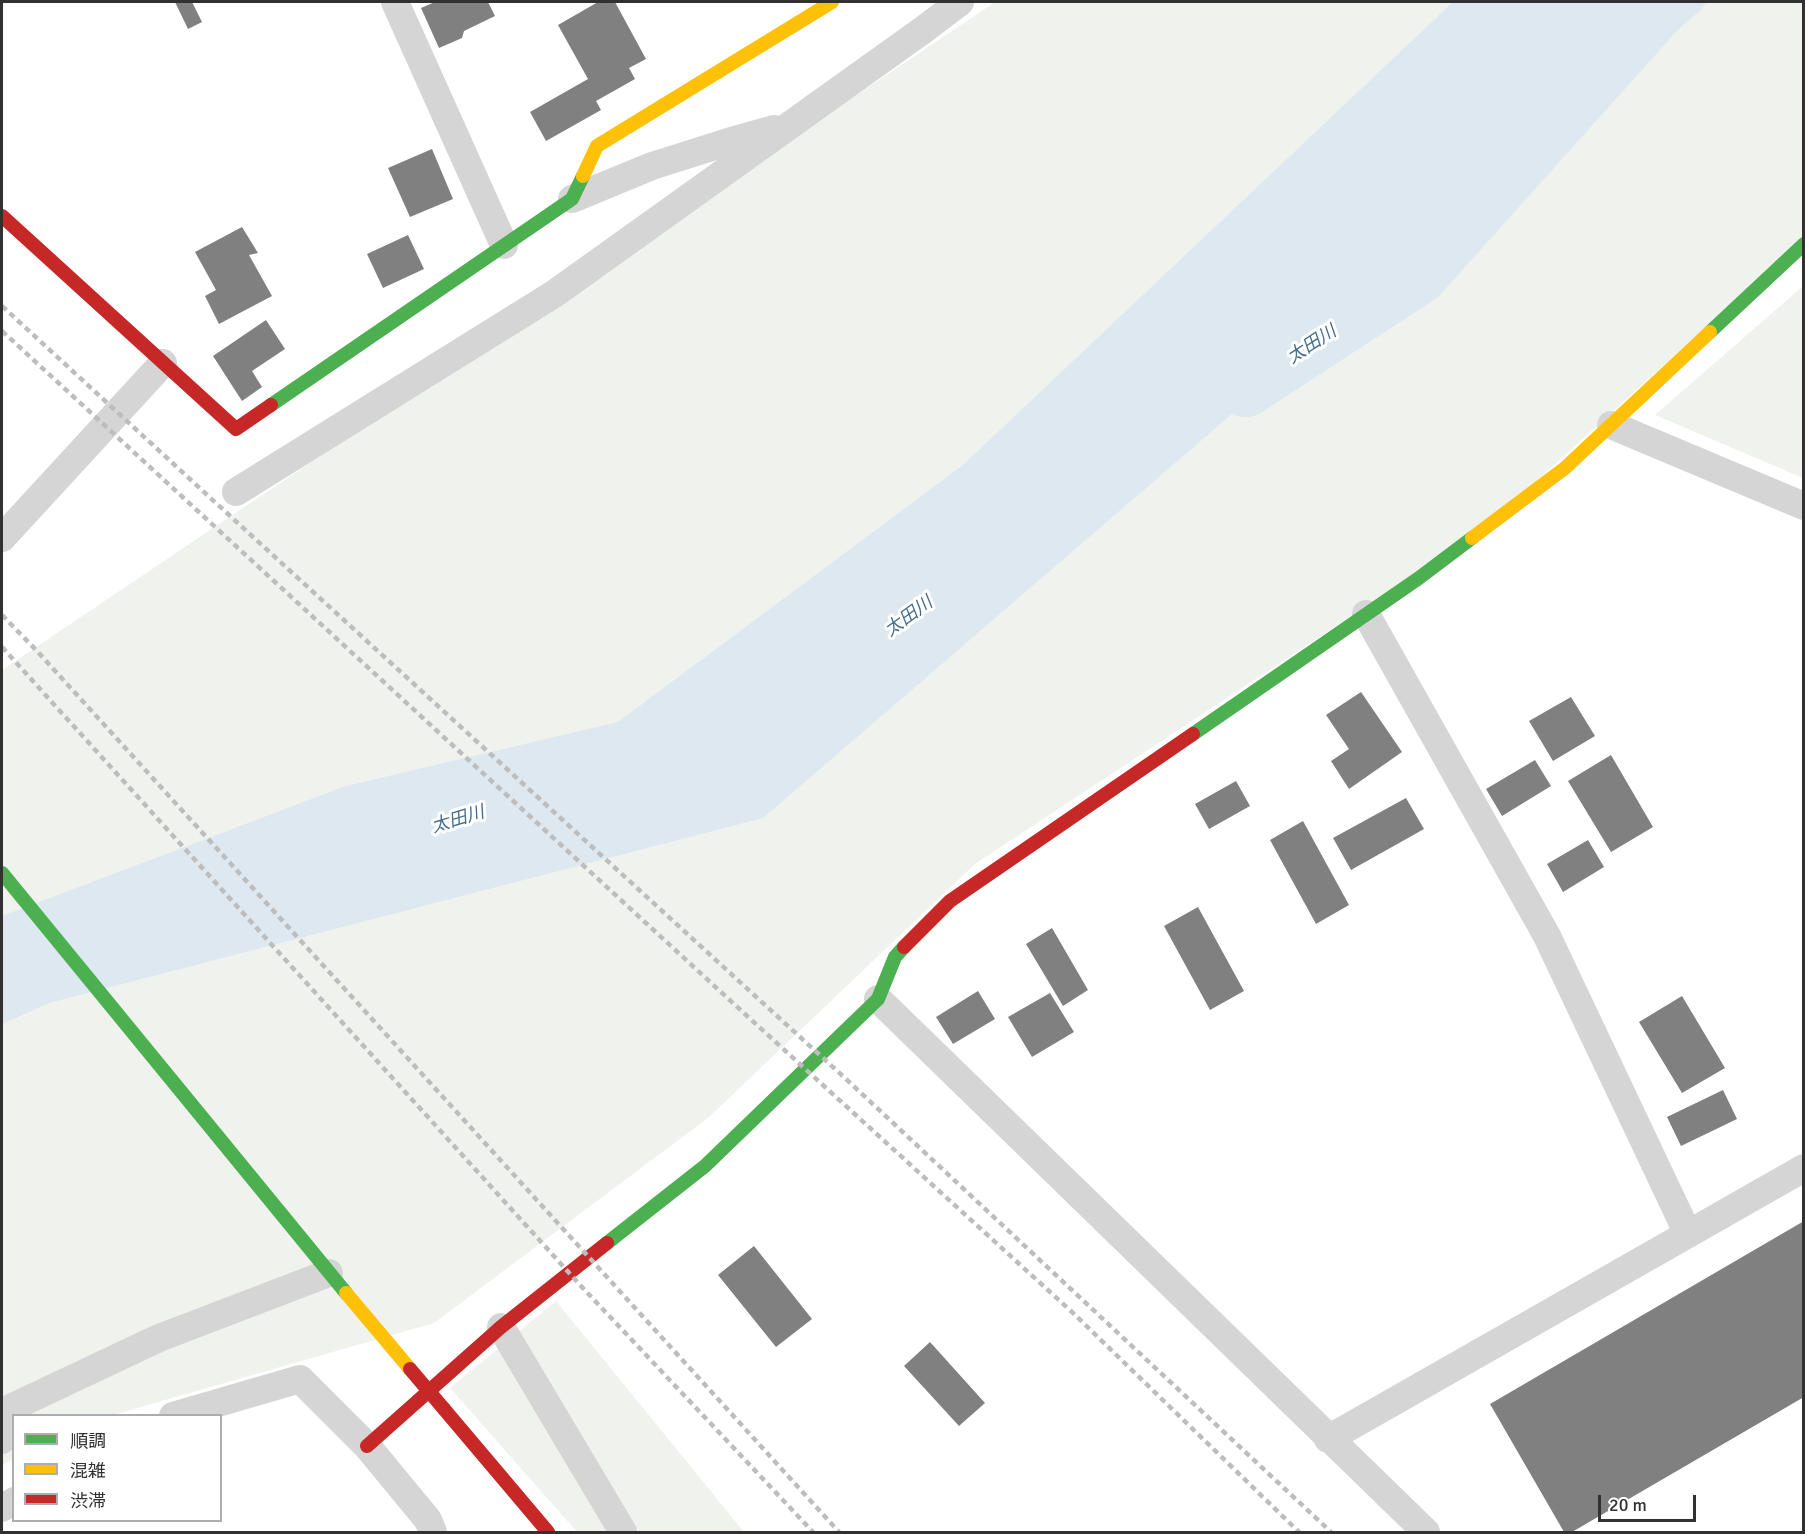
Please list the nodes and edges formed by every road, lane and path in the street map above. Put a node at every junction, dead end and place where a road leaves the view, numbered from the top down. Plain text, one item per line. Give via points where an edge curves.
1 (395, 2) edge
2 (832, 2) edge
3 (960, 2) edge
4 (791, 125) junction
5 (572, 199) junction
6 (2, 216) edge
7 (1803, 244) edge
8 (504, 245) junction
9 (163, 363) junction
10 (1611, 425) junction
11 (236, 492) dead end
12 (1803, 506) edge
13 (2, 537) edge
14 (1366, 614) junction
15 (2, 873) edge
16 (878, 999) junction
17 (1803, 1168) edge
18 (1688, 1234) junction
19 (325, 1268) junction
20 (501, 1328) junction
21 (51, 1388) junction
22 (2, 1412) edge
23 (28, 1414) edge
24 (180, 1414) edge
25 (1328, 1439) junction
26 (367, 1446) junction
27 (433, 1533) edge
28 (548, 1533) edge
29 (623, 1533) edge
30 (1426, 1533) edge

1 - 8 street
2 - 5 street via 597,146
3 - 4 street
4 - 5 street via 652,166
4 - 11 street via 554,294
5 - 8 street
6 - 9 street
7 - 10 street
8 - 9 street via 236,429
9 - 13 street
10 - 12 street
10 - 14 street via 1566,468
14 - 16 street via 950,901 895,957
14 - 18 street via 1547,936
15 - 19 street
16 - 20 street via 705,1166
16 - 25 street
17 - 18 street
18 - 25 street
19 - 21 street
19 - 28 street, bridge
20 - 26 street
20 - 29 street
21 - 22 street
21 - 23 street
24 - 26 street via 300,1379
25 - 30 street
26 - 27 street via 428,1520

